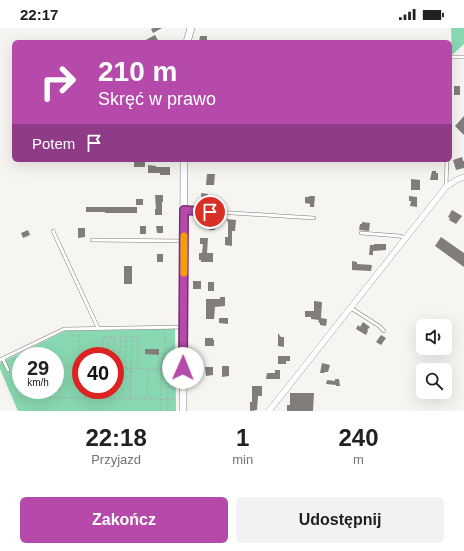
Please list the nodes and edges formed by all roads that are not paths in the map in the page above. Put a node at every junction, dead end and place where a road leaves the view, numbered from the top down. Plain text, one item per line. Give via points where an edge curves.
1 (190, 28) edge
2 (187, 40) edge
3 (452, 57) edge
4 (464, 57) edge
5 (184, 162) edge
6 (447, 162) edge
7 (464, 177) edge
8 (446, 187) junction
9 (184, 210) junction
10 (314, 218) dead end
11 (53, 231) dead end
12 (361, 233) dead end
13 (406, 238) junction
14 (92, 240) dead end
15 (184, 241) junction
16 (351, 308) junction
17 (184, 327) junction
18 (98, 328) junction
19 (384, 331) dead end
20 (2, 360) edge
21 (8, 370) road end
22 (183, 411) edge
23 (269, 411) edge

1 - 2 street
3 - 4 lane
5 - 9 street
6 - 8 lane
7 - 8 street
8 - 13 street
9 - 10 lane
9 - 15 street
11 - 18 lane
12 - 13 lane
13 - 16 street
14 - 15 lane
15 - 17 street
16 - 19 lane
16 - 23 street
17 - 18 lane
17 - 22 street
18 - 20 lane via 64,329
20 - 21 lane

